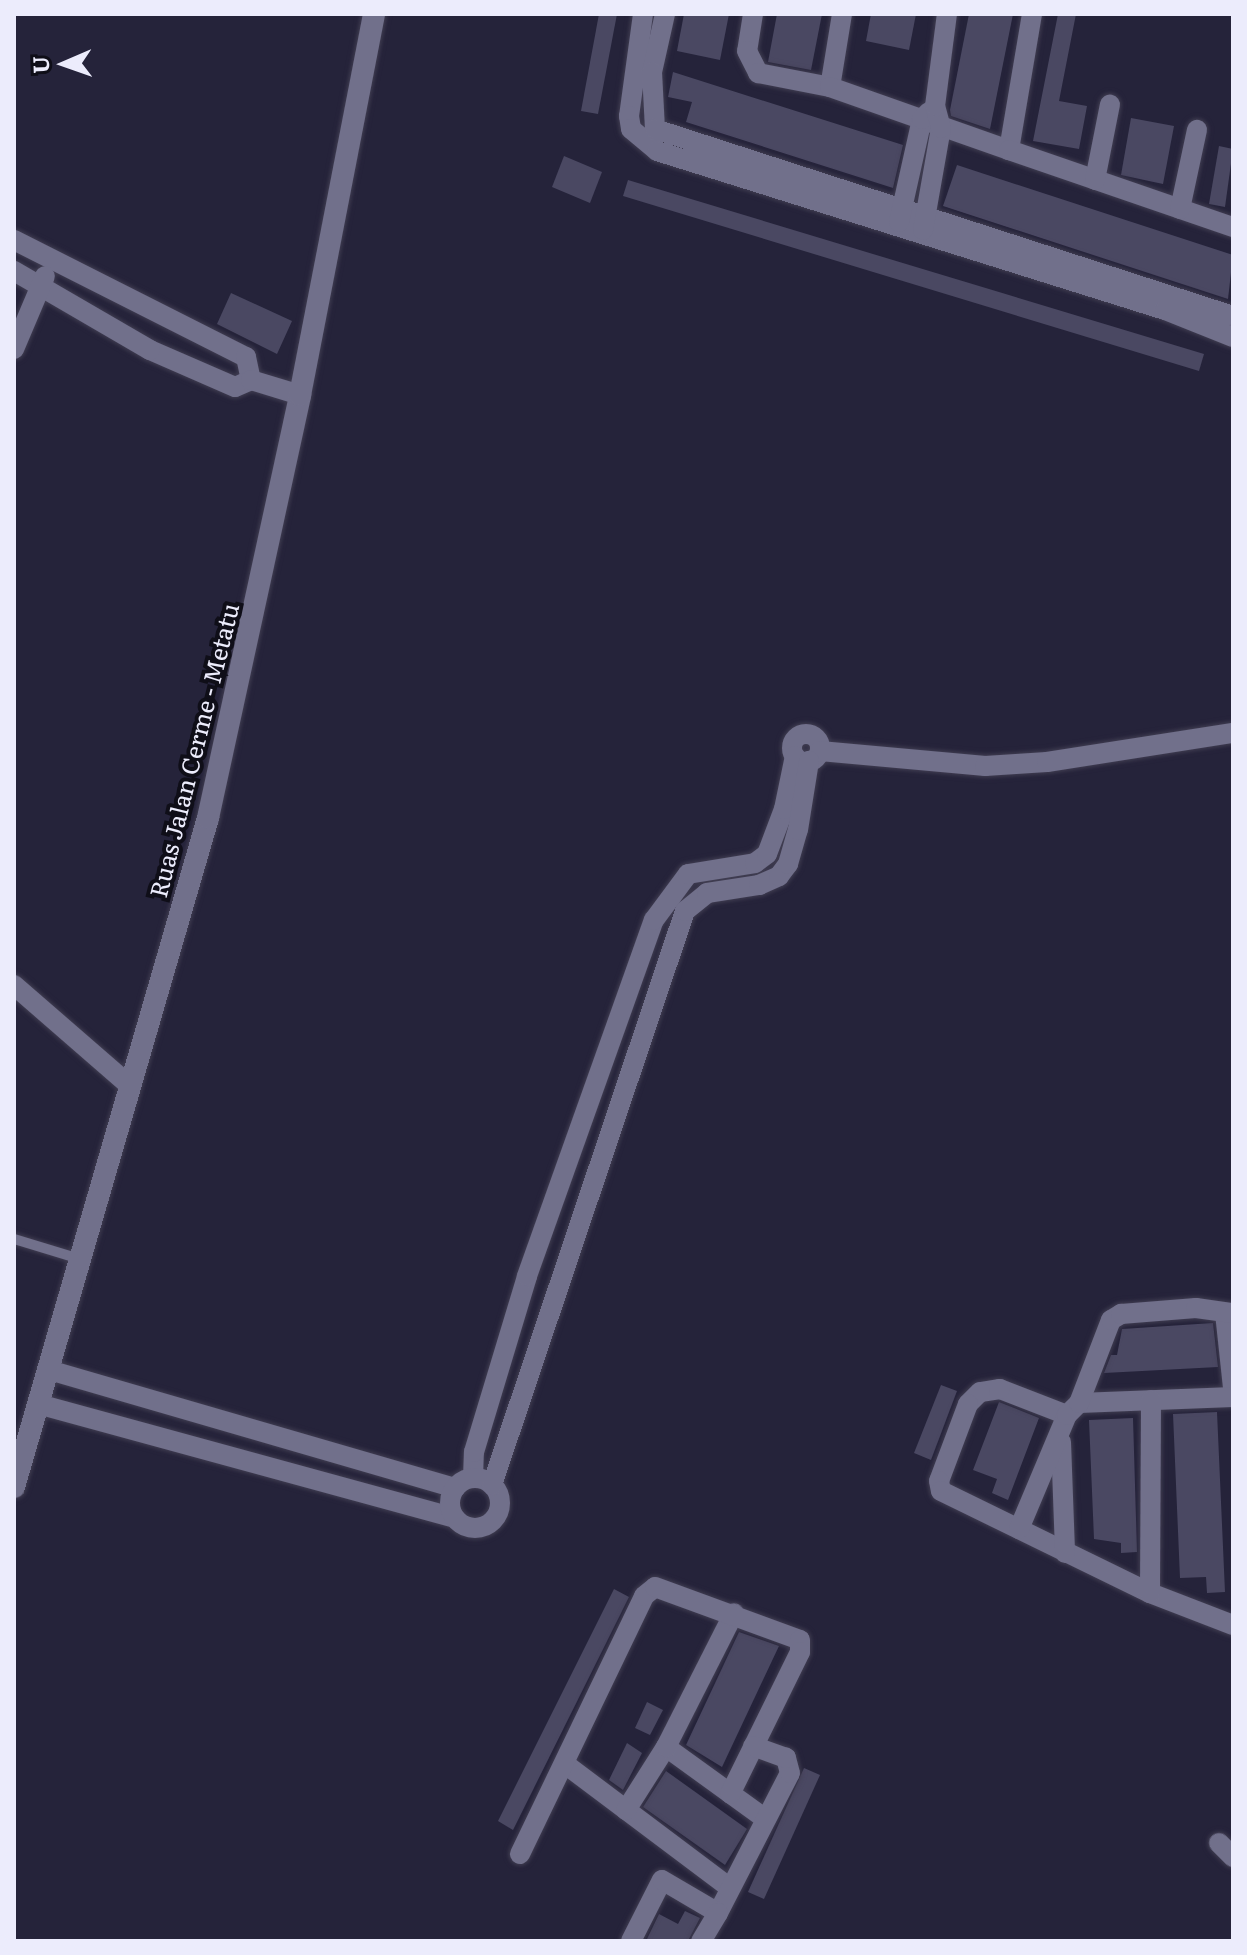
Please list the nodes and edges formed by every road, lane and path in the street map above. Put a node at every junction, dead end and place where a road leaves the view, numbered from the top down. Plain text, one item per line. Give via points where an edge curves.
1 (374, 14) edge
2 (643, 14) edge
3 (665, 14) edge
4 (753, 14) edge
5 (842, 14) edge
6 (947, 14) edge
7 (1032, 14) edge
8 (830, 87) junction
9 (1110, 104) dead end
10 (933, 118) junction
11 (1197, 130) dead end
12 (646, 133) junction
13 (1009, 150) junction
14 (1095, 180) junction
15 (1180, 209) junction
16 (900, 218) junction
17 (924, 226) junction
18 (1233, 227) edge
19 (14, 240) edge
20 (50, 261) junction
21 (14, 271) edge
22 (41, 287) junction
23 (1233, 316) edge
24 (162, 318) junction
25 (1233, 337) edge
26 (14, 349) edge
27 (150, 350) junction
28 (251, 380) junction
29 (300, 395) junction
30 (1233, 733) edge
31 (808, 756) junction
32 (14, 985) edge
33 (130, 1086) junction
34 (546, 1230) junction
35 (575, 1238) junction
36 (14, 1239) edge
37 (80, 1259) junction
38 (1229, 1313) edge
39 (49, 1370) junction
40 (1233, 1388) edge
41 (1233, 1397) edge
42 (1151, 1400) junction
43 (38, 1404) junction
44 (1073, 1409) junction
45 (269, 1431) junction
46 (1061, 1438) junction
47 (262, 1462) junction
48 (473, 1483) junction
49 (14, 1487) edge
50 (454, 1518) junction
51 (1019, 1529) junction
52 (1065, 1553) junction
53 (1150, 1593) junction
54 (734, 1613) junction
55 (1233, 1625) edge
56 (753, 1746) junction
57 (666, 1747) junction
58 (565, 1764) junction
59 (730, 1794) junction
60 (626, 1810) junction
61 (764, 1818) junction
62 (682, 1852) junction
63 (520, 1854) dead end
64 (662, 1880) junction
65 (730, 1888) junction
66 (718, 1913) junction
67 (631, 1941) edge
68 (701, 1941) edge

1 - 29 main road, Ruas Jalan Cerme - Metatu
2 - 12 street via 629,116
3 - 12 street
4 - 8 street via 747,51 758,73
5 - 8 street
6 - 10 street
7 - 13 street
8 - 10 street
9 - 14 street
10 - 13 street
10 - 16 street
10 - 17 street
11 - 15 street
12 - 16 street via 657,151
13 - 14 street
14 - 15 street
15 - 18 street
16 - 17 street
17 - 23 street
17 - 25 street
19 - 20 street
20 - 22 street
20 - 24 street
21 - 22 street
22 - 26 street
22 - 27 street
24 - 27 street
24 - 28 street via 246,357
27 - 28 street via 235,387
28 - 29 street
29 - 33 main road, Ruas Jalan Cerme - Metatu via 208,818
30 - 31 street via 1047,762 985,766
31 - 34 street via 767,854 755,863 688,874 654,920
31 - 35 street via 798,830 779,876 707,893 685,911
32 - 33 street
33 - 37 main road, Ruas Jalan Cerme - Metatu
34 - 35 street
34 - 48 street via 487,1408
35 - 48 street
36 - 37 lane
37 - 39 main road, Ruas Jalan Cerme - Metatu
38 - 40 street
38 - 44 street via 1196,1308 1121,1314 1104,1330
39 - 43 main road, Ruas Jalan Cerme - Metatu
39 - 45 street
41 - 42 street
42 - 44 street
42 - 53 street
43 - 47 street
43 - 49 main road, Ruas Jalan Cerme - Metatu
44 - 46 street
44 - 51 street via 1000,1389 980,1392 968,1404 939,1481 941,1491
45 - 47 street
45 - 48 street
46 - 51 street
46 - 52 street
47 - 50 street
48 - 50 street via 450,1497
48 - 50 street via 500,1504 491,1522 471,1528
51 - 52 street
52 - 53 street
53 - 55 street
54 - 56 street via 798,1636 801,1644
54 - 57 street
54 - 58 street via 661,1586 650,1589
56 - 59 street
56 - 61 street via 792,1765
57 - 59 street
57 - 60 street
58 - 60 street
58 - 63 street
59 - 61 street
60 - 62 street
61 - 65 street
62 - 64 street
62 - 65 street
64 - 66 street
64 - 67 street
65 - 66 street
66 - 68 street

